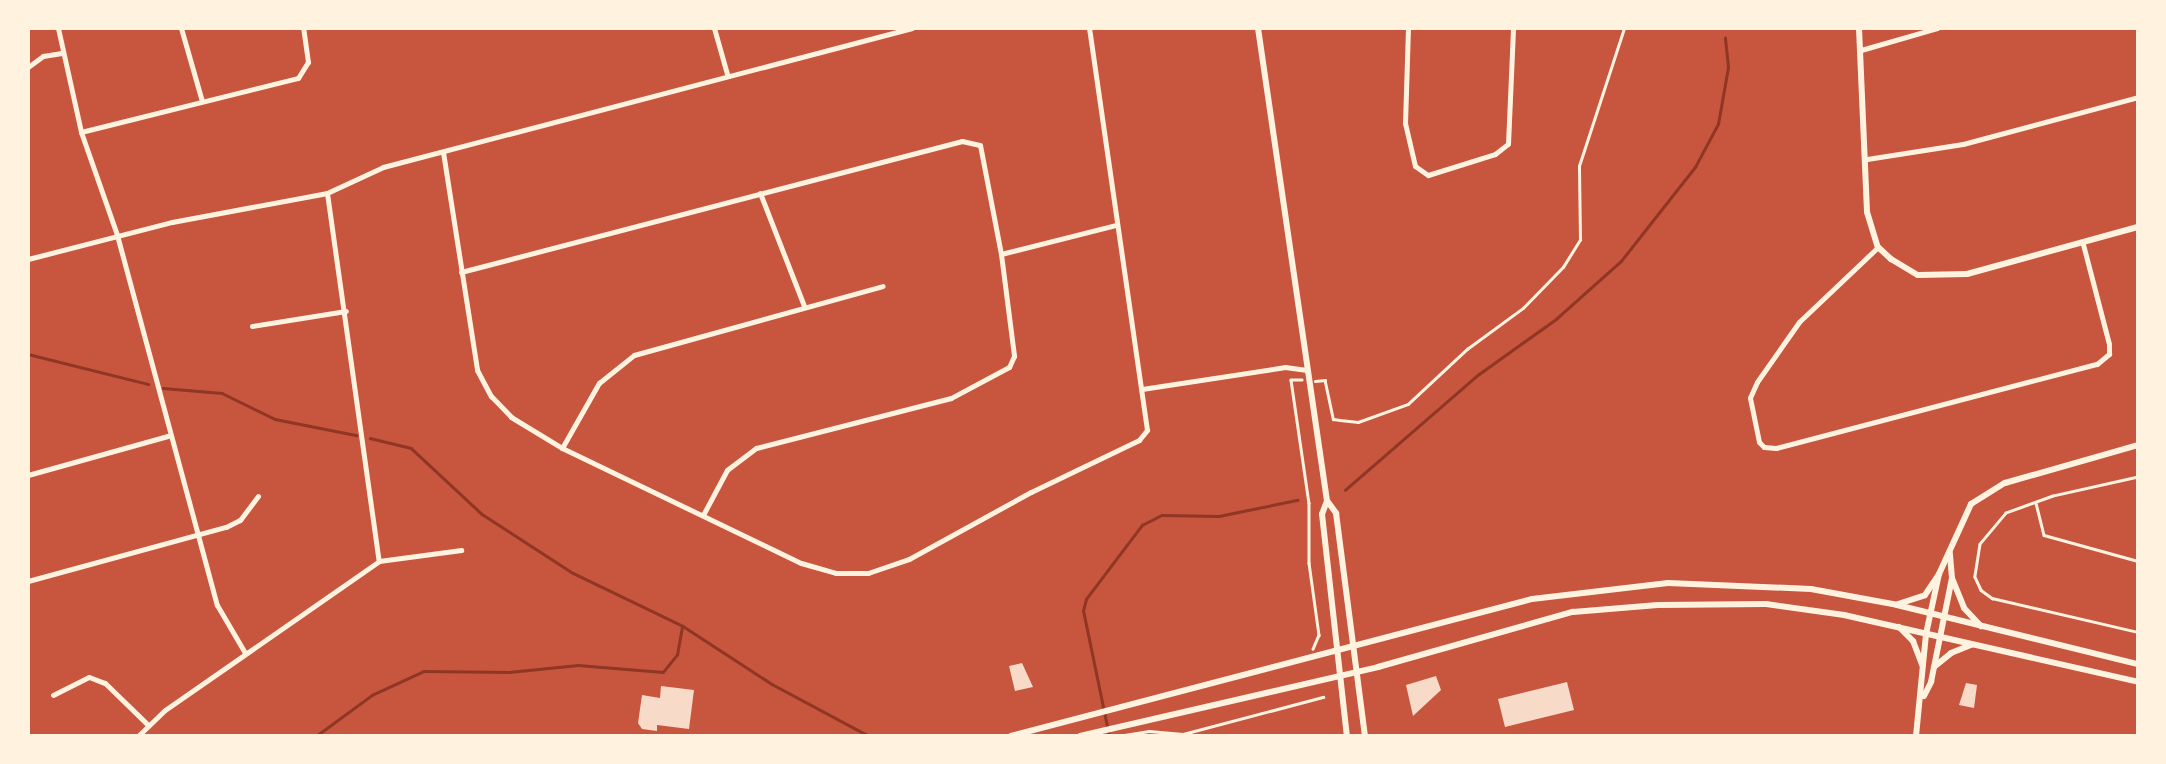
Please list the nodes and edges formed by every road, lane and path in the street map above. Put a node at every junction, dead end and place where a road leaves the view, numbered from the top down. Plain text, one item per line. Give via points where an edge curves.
1 (58, 28) edge
2 (181, 28) edge
3 (303, 28) edge
4 (714, 28) edge
5 (912, 28) edge
6 (1089, 28) edge
7 (1258, 28) edge
8 (1408, 28) edge
9 (1513, 28) edge
10 (1624, 28) edge
11 (1859, 28) edge
12 (1936, 28) edge
13 (1861, 50) junction
14 (62, 53) junction
15 (28, 67) edge
16 (727, 74) junction
17 (2138, 97) edge
18 (202, 102) junction
19 (81, 132) junction
20 (442, 152) junction
21 (1867, 159) junction
22 (760, 192) junction
23 (327, 194) junction
24 (1116, 225) junction
25 (2138, 226) edge
26 (116, 235) junction
27 (2083, 244) junction
28 (1878, 246) junction
29 (1001, 254) junction
30 (28, 259) edge
31 (461, 272) junction
32 (883, 286) dead end
33 (804, 306) junction
34 (346, 311) junction
35 (252, 326) dead end
36 (1308, 370) junction
37 (1293, 380) dead end
38 (1321, 381) dead end
39 (1142, 389) junction
40 (168, 436) junction
41 (2138, 445) edge
42 (562, 448) junction
43 (28, 475) edge
44 (2138, 476) edge
45 (258, 496) dead end
46 (1327, 501) junction
47 (2036, 502) junction
48 (703, 515) junction
49 (197, 534) junction
50 (461, 550) dead end
51 (1950, 551) junction
52 (379, 561) junction
53 (2138, 561) edge
54 (1939, 574) junction
55 (1952, 578) junction
56 (28, 581) edge
57 (1894, 604) junction
58 (1930, 614) junction
59 (1944, 617) junction
60 (1898, 626) junction
61 (1982, 626) junction
62 (2138, 632) edge
63 (1926, 634) junction
64 (1940, 637) junction
65 (1974, 644) junction
66 (1356, 648) junction
67 (1313, 649) dead end
68 (1337, 652) junction
69 (245, 653) junction
70 (2138, 664) edge
71 (1922, 665) junction
72 (1934, 667) junction
73 (1358, 671) junction
74 (1338, 675) junction
75 (2138, 682) edge
76 (1195, 688) junction
77 (53, 695) dead end
78 (1324, 697) dead end
79 (1922, 698) junction
80 (1198, 706) junction
81 (148, 726) junction
82 (1052, 726) junction
83 (1128, 734) edge
84 (138, 736) edge
85 (1011, 736) edge
86 (1056, 736) edge
87 (1080, 736) edge
88 (1118, 736) edge
89 (1348, 736) edge
90 (1364, 736) edge
91 (1916, 736) edge

1 - 14 street
2 - 18 street
3 - 18 street via 304,74
4 - 16 street
5 - 16 street
6 - 24 street
7 - 36 main road
8 - 9 street via 1406,123 1414,166 1428,175 1508,144
10 - 38 path via 1579,166 1580,240 1563,267 1408,404 1358,422 1333,419
11 - 13 main road
12 - 13 street
13 - 21 main road
14 - 15 street
14 - 19 street
16 - 20 street
17 - 21 street via 1963,144
18 - 19 street
19 - 26 street
20 - 23 street
20 - 31 street
21 - 28 main road via 1868,212
22 - 29 street via 972,140 982,150
22 - 31 street
22 - 33 street
23 - 26 street
23 - 34 street
24 - 29 street
24 - 39 street
25 - 27 main road
26 - 30 street
26 - 40 street
27 - 28 main road via 1936,276 1918,276
27 - 28 street via 2109,344 2098,364 1764,446 1750,398 1757,382 1799,322
29 - 48 street via 1010,367 951,398 756,448 727,470
31 - 42 street via 482,384 511,418
32 - 33 street
33 - 42 street via 634,355 598,383
34 - 35 street
34 - 52 street
36 - 39 street via 1285,367
36 - 46 main road
37 - 67 path via 1320,635
39 - 48 street via 1147,424 1139,440 884,570 820,570
40 - 43 street
40 - 49 street
41 - 51 main road via 1989,490 1971,504
42 - 48 street
44 - 47 lane
45 - 49 street via 240,520
46 - 66 main road via 1336,512
46 - 68 main road via 1322,514
47 - 53 lane via 2044,535
47 - 62 lane via 2006,513 1986,534 1975,577 1981,590
49 - 56 street
49 - 69 street via 217,605
50 - 52 street
51 - 54 main road
51 - 55 main road
52 - 69 street
54 - 57 main road via 1925,594
54 - 58 main road
55 - 59 main road
55 - 61 main road via 1964,608
57 - 58 main road
57 - 66 main road via 1812,589 1668,583 1532,600
58 - 59 main road
58 - 63 main road
59 - 61 main road
59 - 64 main road
60 - 63 main road
60 - 71 main road
60 - 73 main road via 1766,604 1658,604 1573,612
61 - 70 main road
63 - 64 main road
63 - 71 main road
64 - 65 main road
64 - 72 main road
65 - 72 main road
65 - 75 main road
66 - 68 main road
66 - 73 main road
68 - 74 main road
68 - 76 main road
69 - 81 street
71 - 79 main road
72 - 79 main road
73 - 74 main road
73 - 90 main road
74 - 80 main road
74 - 89 main road
76 - 80 main road
76 - 82 main road
77 - 81 street via 89,676
78 - 83 path via 1184,734
79 - 91 main road
80 - 87 main road
81 - 84 street
82 - 85 main road
82 - 86 main road
83 - 88 path

